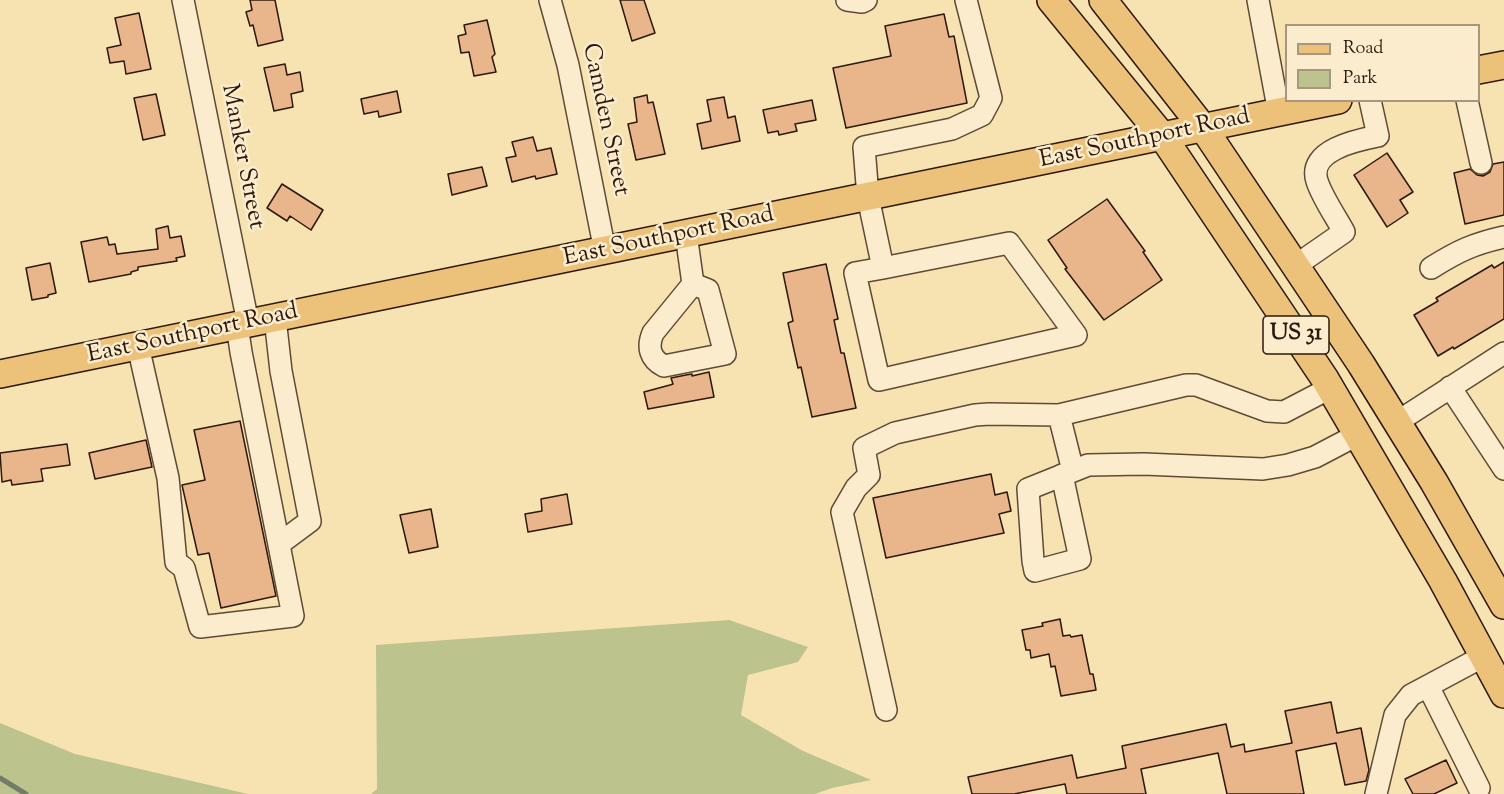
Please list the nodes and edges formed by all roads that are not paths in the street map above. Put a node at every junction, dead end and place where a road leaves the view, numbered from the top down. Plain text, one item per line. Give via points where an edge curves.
1 (183, 0) edge
2 (550, 0) edge
3 (847, 0) edge
4 (866, 0) edge
5 (966, 0) edge
6 (1051, 0) edge
7 (1103, 0) edge
8 (1258, 0) edge
9 (1504, 65) edge
10 (1480, 70) edge
11 (1329, 102) edge
12 (1371, 102) edge
13 (1467, 102) edge
14 (1280, 113) junction
15 (1204, 129) junction
16 (1163, 137) junction
17 (1480, 163) dead end
18 (868, 197) junction
19 (686, 234) junction
20 (1504, 237) edge
21 (605, 251) junction
22 (1296, 266) junction
23 (883, 268) junction
24 (1431, 268) dead end
25 (693, 284) dead end
26 (275, 318) junction
27 (243, 324) junction
28 (138, 346) junction
29 (1504, 353) edge
30 (0, 374) edge
31 (1450, 387) junction
32 (1330, 388) junction
33 (1059, 415) junction
34 (1397, 422) junction
35 (1357, 435) junction
36 (1504, 469) edge
37 (1068, 473) junction
38 (279, 544) junction
39 (1504, 604) edge
40 (1484, 656) junction
41 (1428, 686) junction
42 (1504, 694) edge
43 (886, 710) dead end
44 (1479, 788) dead end
45 (1376, 794) edge

1 - 27 street, Manker Street
2 - 21 street, Camden Street via 568,65
3 - 4 street
5 - 18 street via 991,98 982,115 952,129 864,147
6 - 16 main road, US 31
7 - 15 main road, US 31
8 - 14 street
9 - 10 main road
11 - 14 main road, East Southport Road
12 - 22 street via 1378,136 1347,143 1326,154 1318,164 1316,180 1344,232
13 - 17 street
14 - 15 main road, East Southport Road
15 - 16 main road, East Southport Road
15 - 22 main road, US 31
16 - 18 main road, East Southport Road
16 - 32 main road, US 31
18 - 19 main road, East Southport Road
18 - 23 street
19 - 21 main road, East Southport Road
19 - 25 street
20 - 24 street via 1460,250
21 - 26 main road, East Southport Road
22 - 34 main road, US 31
23 - 23 street via 855,273 879,380 1076,335 1009,243
26 - 27 main road, East Southport Road
26 - 38 street via 281,371 310,520
27 - 28 main road, East Southport Road
27 - 38 street, Manker Street via 240,352
28 - 30 main road, East Southport Road
28 - 38 street, Manker Street via 168,478 176,562 184,568 200,627 293,616
29 - 31 street
31 - 34 street
31 - 36 street
32 - 33 street via 1284,412 1267,411 1196,385
32 - 35 main road, US 31
33 - 37 street
33 - 43 street via 975,415 895,433 864,448 869,475 842,512
34 - 39 main road, US 31
35 - 37 street via 1315,458 1271,468 1088,465
35 - 40 main road, US 31
37 - 37 street via 1028,489 1035,571 1080,560
40 - 41 street
40 - 42 main road, US 31
41 - 44 street
41 - 45 street via 1411,695 1395,715

